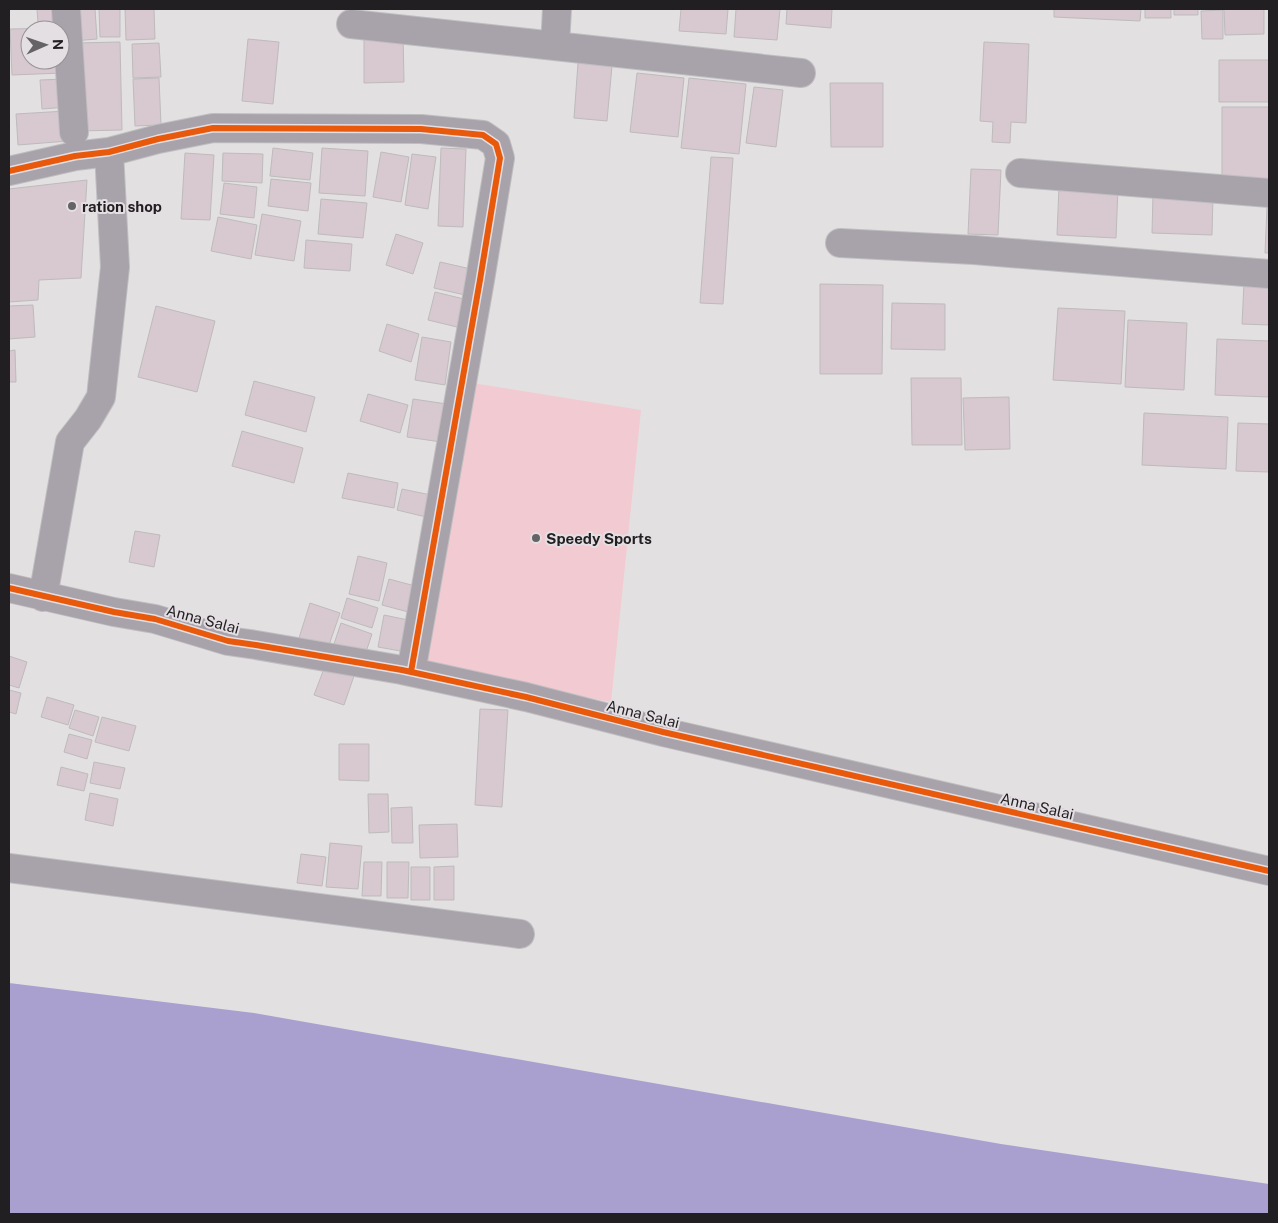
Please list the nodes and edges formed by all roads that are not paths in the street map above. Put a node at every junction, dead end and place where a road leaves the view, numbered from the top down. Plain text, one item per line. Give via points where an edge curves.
1 (66, 9) edge
2 (557, 9) edge
3 (351, 24) dead end
4 (555, 46) junction
5 (801, 73) dead end
6 (74, 132) dead end
7 (109, 152) junction
8 (9, 171) edge
9 (1020, 173) dead end
10 (1269, 193) edge
11 (840, 243) dead end
12 (1269, 274) edge
13 (9, 588) edge
14 (43, 597) junction
15 (411, 672) junction
16 (9, 868) edge
17 (1269, 871) edge
18 (520, 934) dead end

1 - 6 street
2 - 4 street
3 - 4 street
4 - 5 street
7 - 8 street
7 - 14 street via 115,267 101,396 70,442
7 - 15 street via 213,128 421,129 483,136 496,144 500,158
9 - 10 street
11 - 12 street via 974,250
13 - 14 street, Anna Salai
14 - 15 street, Anna Salai via 155,619 228,642
15 - 17 street, Anna Salai
16 - 18 street

